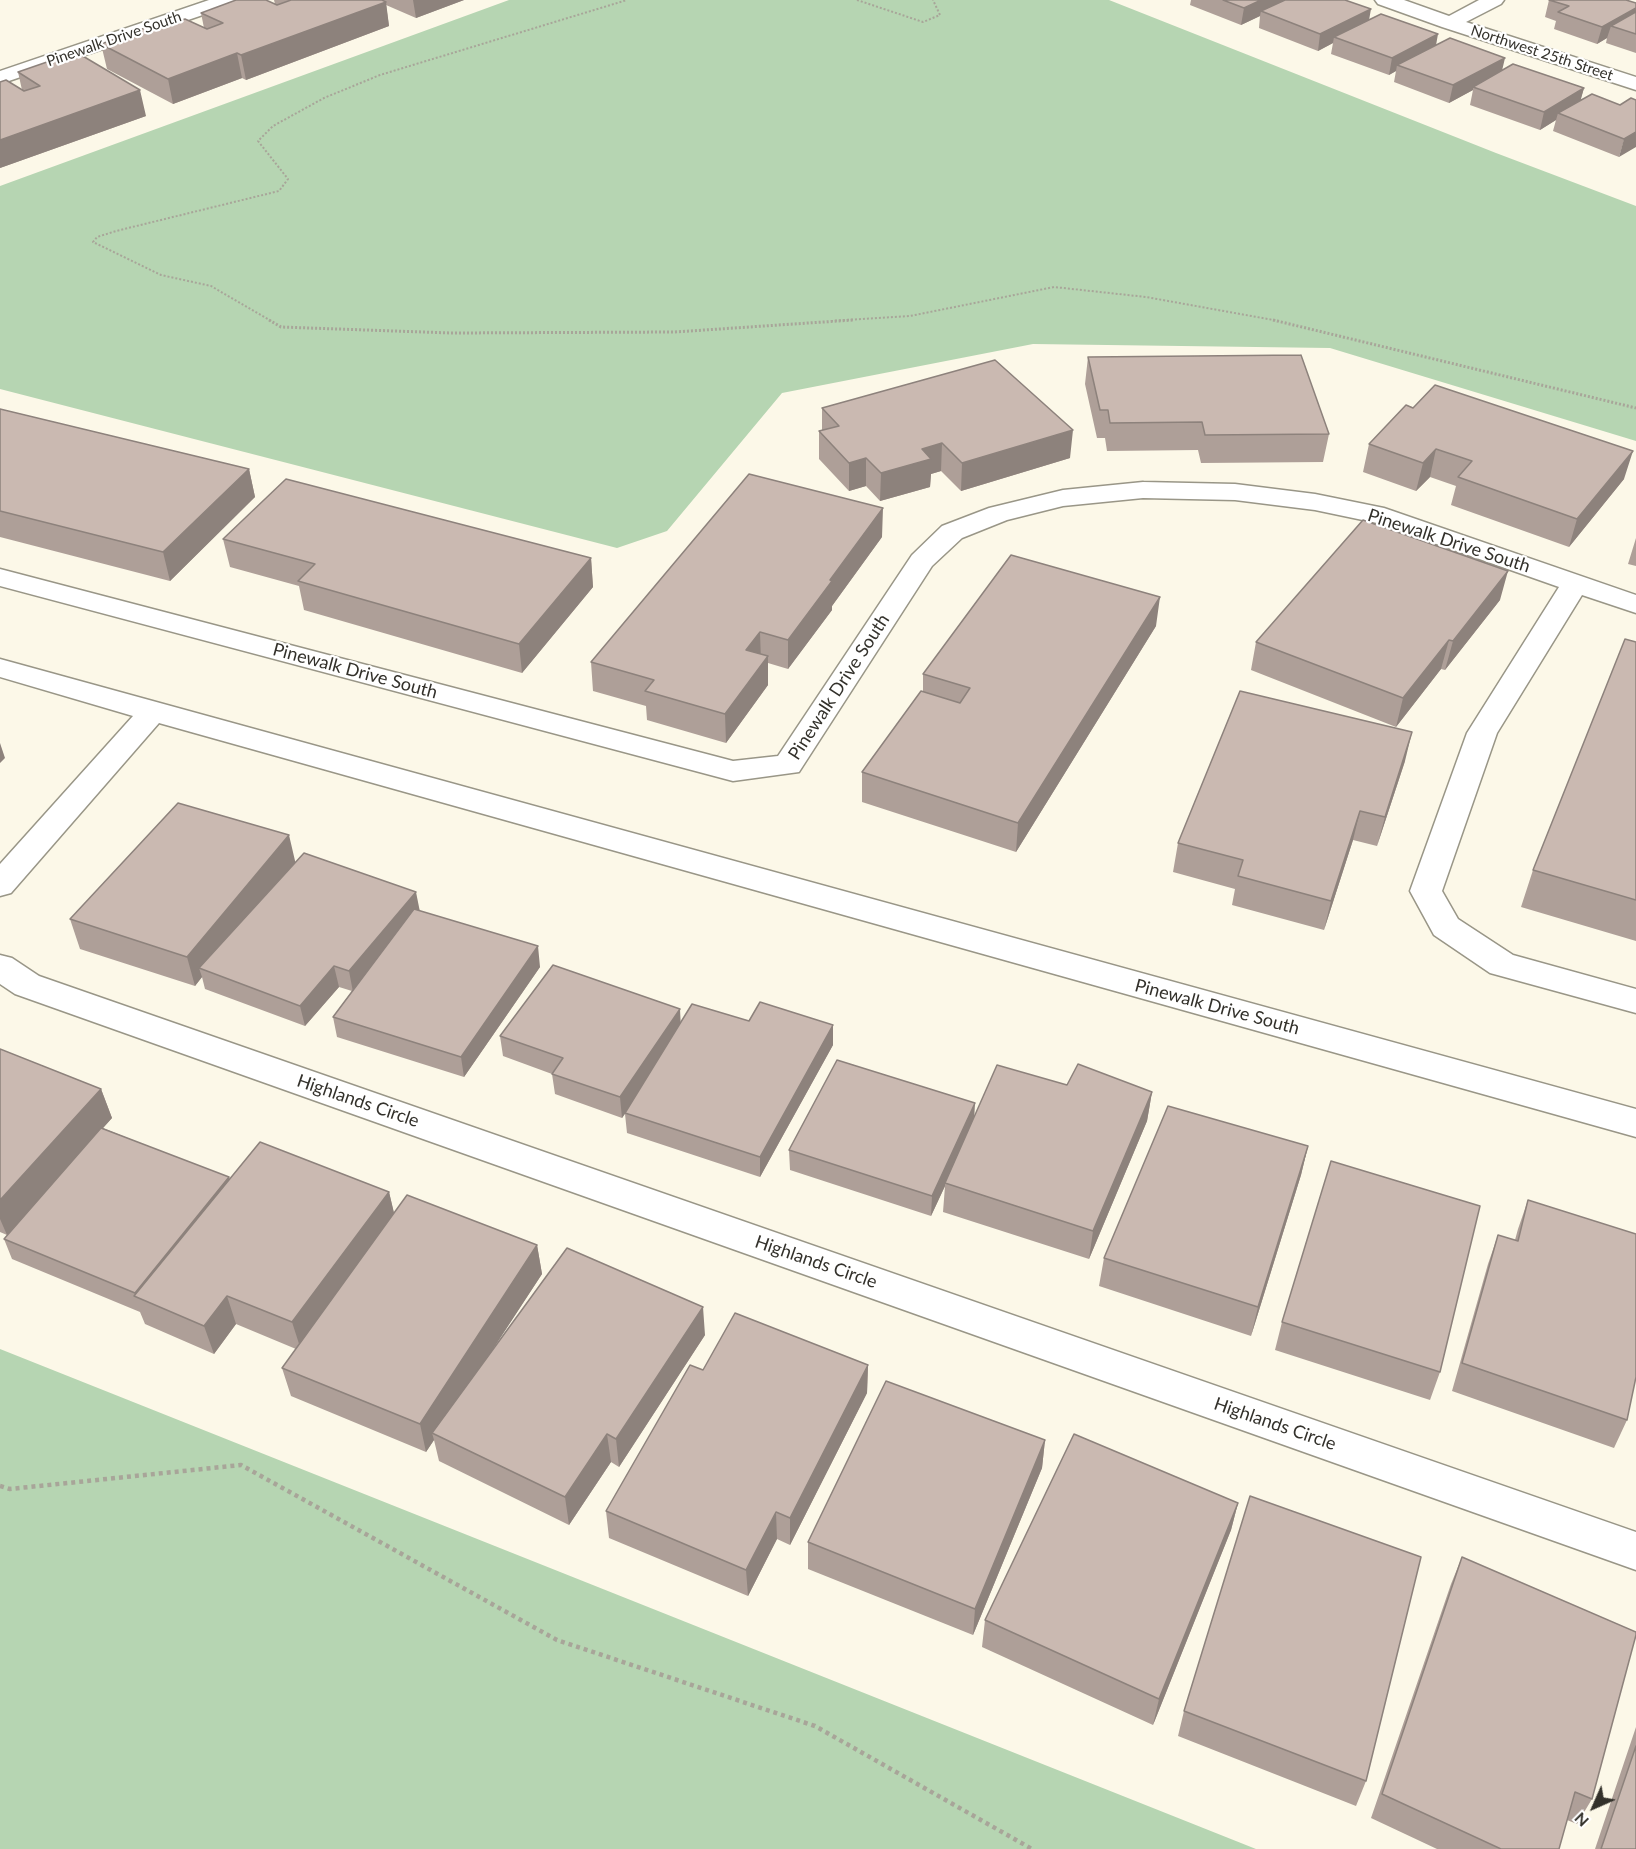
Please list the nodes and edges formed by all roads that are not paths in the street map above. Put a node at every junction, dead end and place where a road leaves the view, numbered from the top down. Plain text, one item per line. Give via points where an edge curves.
1 (228, 0) edge
2 (1385, 0) edge
3 (1438, 0) edge
4 (1494, 0) edge
5 (1415, 11) junction
6 (1449, 23) junction
7 (0, 78) edge
8 (1636, 84) edge
9 (0, 577) edge
10 (1575, 584) junction
11 (1636, 604) edge
12 (0, 668) edge
13 (153, 712) junction
14 (0, 885) edge
15 (0, 967) edge
16 (1636, 1001) edge
17 (1636, 1124) edge
18 (1636, 1551) edge

1 - 7 street, Pinewalk Drive South
2 - 5 street, Northwest 25th Street
3 - 5 street
4 - 6 street, Northwest 25th Street
5 - 6 street, Northwest 25th Street
6 - 8 street, Northwest 25th Street
9 - 10 street, Pinewalk Drive South via 733,771 788,765 922,561 952,532 998,514 1064,498 1154,490 1235,492 1315,502 1384,516
10 - 11 street, Pinewalk Drive South
10 - 16 street via 1482,733 1426,891 1446,927 1502,964
12 - 13 street, Pinewalk Drive South
13 - 14 street
13 - 17 street, Pinewalk Drive South
15 - 18 street, Highlands Circle via 27,985

